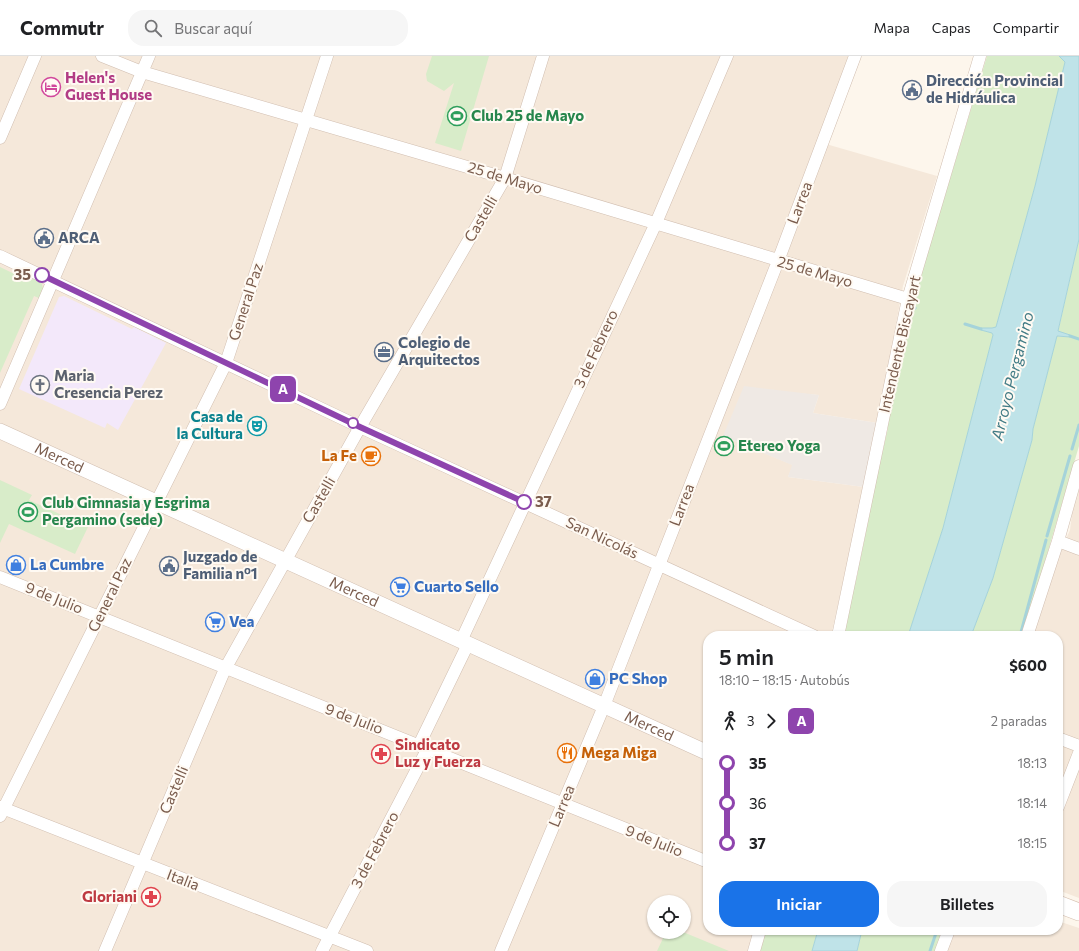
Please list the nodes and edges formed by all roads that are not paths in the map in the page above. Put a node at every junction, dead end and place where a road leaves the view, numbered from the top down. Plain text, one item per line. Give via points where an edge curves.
1 (35, 56) edge
2 (102, 56) edge
3 (149, 56) edge
4 (327, 56) edge
5 (543, 56) edge
6 (727, 56) edge
7 (855, 56) edge
8 (980, 56) edge
9 (142, 72) junction
10 (306, 119) junction
11 (0, 138) edge
12 (505, 178) junction
13 (656, 223) junction
14 (0, 256) edge
15 (778, 261) junction
16 (54, 280) junction
17 (908, 300) junction
18 (226, 363) junction
19 (0, 404) edge
20 (360, 427) junction
21 (0, 431) edge
22 (1079, 466) edge
23 (524, 502) junction
24 (155, 503) junction
25 (1058, 541) junction
26 (1079, 549) edge
27 (285, 560) junction
28 (659, 565) junction
29 (0, 577) edge
30 (99, 616) junction
31 (803, 631) edge
32 (839, 631) edge
33 (1029, 631) edge
34 (464, 642) junction
35 (225, 669) junction
36 (604, 706) junction
37 (1063, 740) edge
38 (1079, 746) edge
39 (424, 747) junction
40 (703, 751) edge
41 (1079, 753) edge
42 (1063, 794) edge
43 (563, 804) junction
44 (1, 811) edge
45 (703, 860) edge
46 (143, 865) junction
47 (1063, 906) edge
48 (1079, 912) edge
49 (759, 935) edge
50 (947, 935) edge
51 (330, 936) junction
52 (105, 951) edge
53 (322, 951) edge
54 (367, 951) edge
55 (501, 951) edge
56 (754, 951) edge
57 (941, 951) edge

1 - 11 street
2 - 9 street, 25 de Mayo
3 - 9 street
4 - 10 street, General Paz
5 - 12 street, Castelli
6 - 13 street, 3 de Febrero
7 - 15 street, Larrea
8 - 17 street, Intendente Biscayart
9 - 10 street, 25 de Mayo
9 - 16 street
10 - 12 street, 25 de Mayo
10 - 18 street, General Paz
12 - 13 street, 25 de Mayo
12 - 20 street, Castelli
13 - 15 street, 25 de Mayo
13 - 23 street, 3 de Febrero
14 - 16 street, San Nicolás
15 - 17 street, 25 de Mayo
15 - 28 street, Larrea
16 - 18 street, San Nicolás
16 - 19 street
17 - 32 street, Intendente Biscayart
18 - 20 street, San Nicolás
18 - 24 street, General Paz
20 - 23 street, San Nicolás
20 - 27 street, Castelli
21 - 24 street, Merced
22 - 25 street
23 - 28 street, San Nicolás
23 - 34 street, 3 de Febrero
24 - 27 street, Merced
24 - 30 street, General Paz
25 - 26 street
25 - 33 street
27 - 34 street, Merced
27 - 35 street, Castelli
28 - 31 street, San Nicolás
28 - 36 street, Larrea
29 - 30 street, 9 de Julio
30 - 35 street, 9 de Julio
30 - 44 street, General Paz
34 - 36 street, Merced
34 - 39 street, 3 de Febrero
35 - 39 street, 9 de Julio
35 - 46 street, Castelli
36 - 40 street, Merced
36 - 43 street, Larrea
37 - 38 street
39 - 43 street, 9 de Julio
39 - 51 street, 3 de Febrero
41 - 42 street
43 - 45 street, 9 de Julio
43 - 55 street, Larrea
44 - 46 street, Italia
46 - 51 street, Italia
46 - 52 street, Castelli
47 - 48 main road
49 - 56 street
50 - 57 street
51 - 53 street, 3 de Febrero
51 - 54 street, Italia

